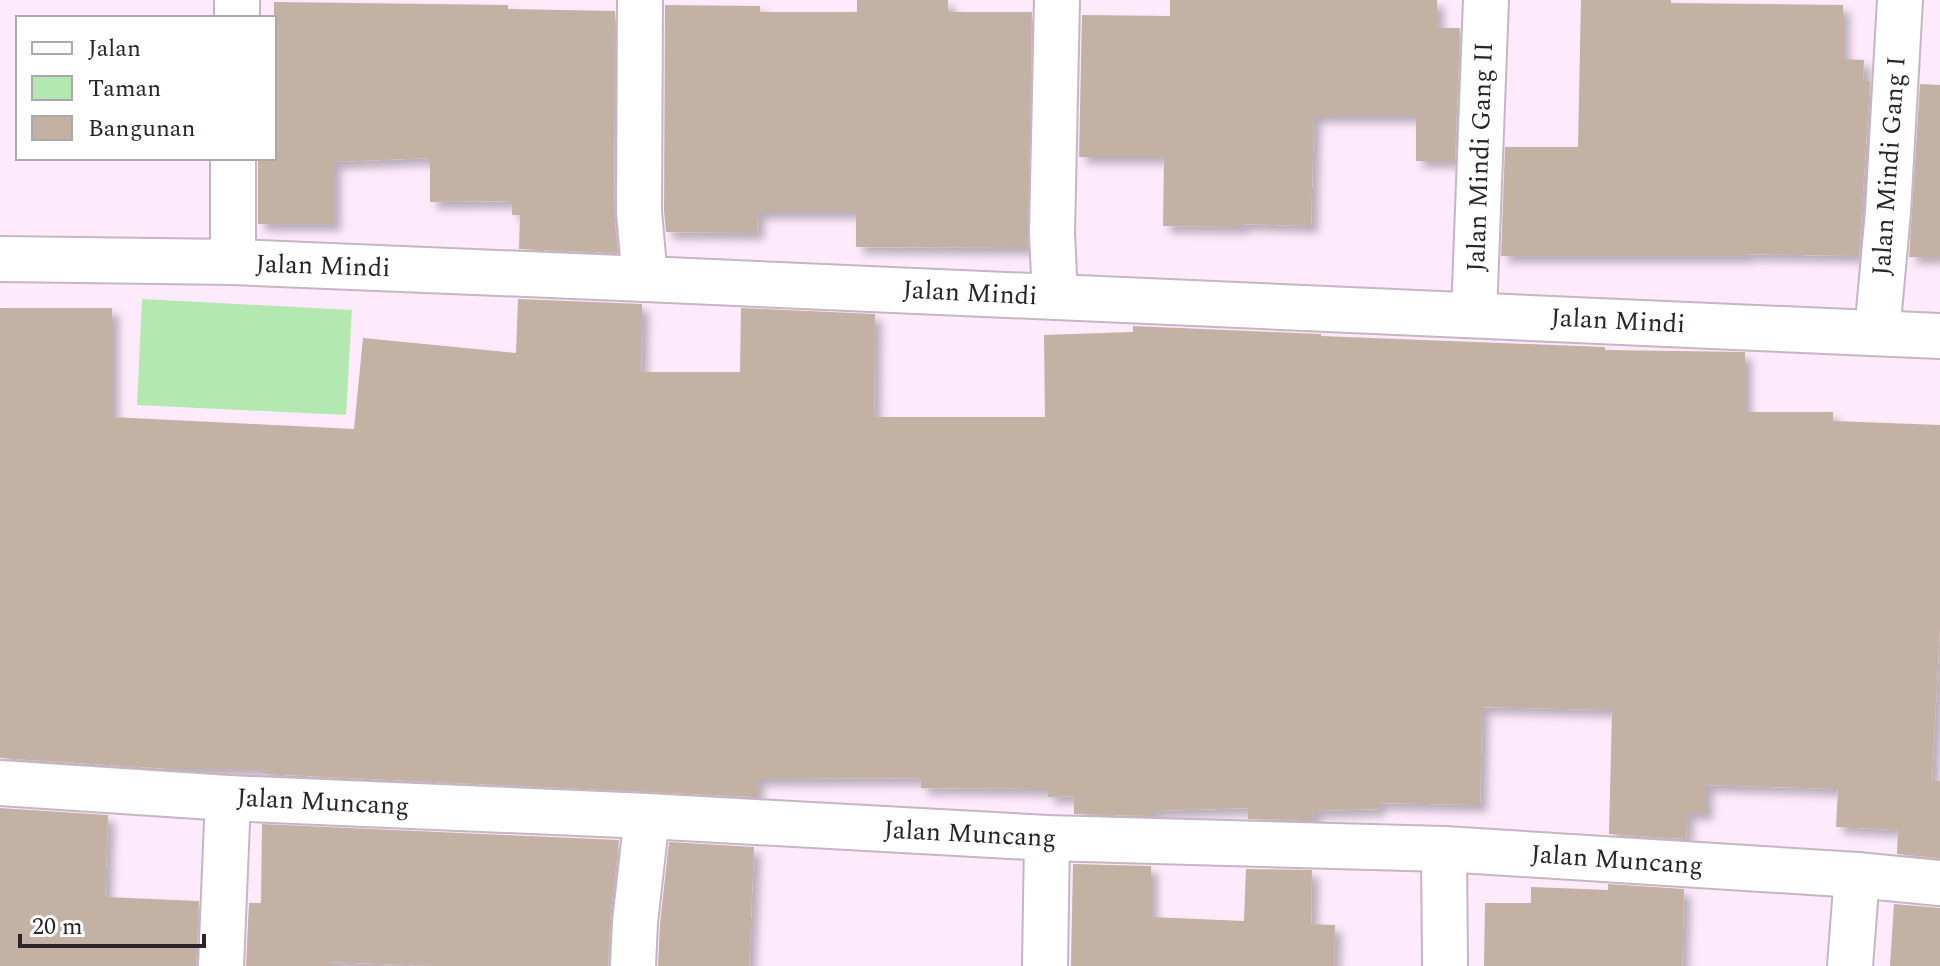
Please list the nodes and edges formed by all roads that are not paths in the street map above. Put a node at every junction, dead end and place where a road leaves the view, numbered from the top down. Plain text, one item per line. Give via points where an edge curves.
1 (640, 0) edge
2 (1057, 0) edge
3 (1486, 0) edge
4 (1900, 0) edge
5 (233, 160) edge
6 (0, 259) edge
7 (233, 262) junction
8 (645, 279) junction
9 (1055, 297) junction
10 (1474, 314) junction
11 (1877, 333) junction
12 (1940, 336) edge
13 (0, 783) edge
14 (228, 798) junction
15 (647, 816) junction
16 (1047, 838) junction
17 (1444, 849) junction
18 (1857, 875) junction
19 (1940, 883) edge
20 (221, 966) edge
21 (633, 966) edge
22 (1045, 966) edge
23 (1445, 966) edge
24 (1850, 966) edge

1 - 8 street via 639,212
2 - 9 street
3 - 10 street, Jalan Mindi Gang II
4 - 11 street, Jalan Mindi Gang I
5 - 7 street
6 - 7 street, Jalan Mindi
7 - 8 street, Jalan Mindi
8 - 9 street, Jalan Mindi
9 - 10 street, Jalan Mindi
10 - 11 street, Jalan Mindi
11 - 12 street, Jalan Mindi
13 - 14 street, Jalan Muncang
14 - 15 street, Jalan Muncang
14 - 20 street
15 - 16 street, Jalan Muncang
15 - 21 street
16 - 17 street, Jalan Muncang
16 - 22 street
17 - 18 street, Jalan Muncang
17 - 23 street
18 - 19 street, Jalan Muncang
18 - 24 street

